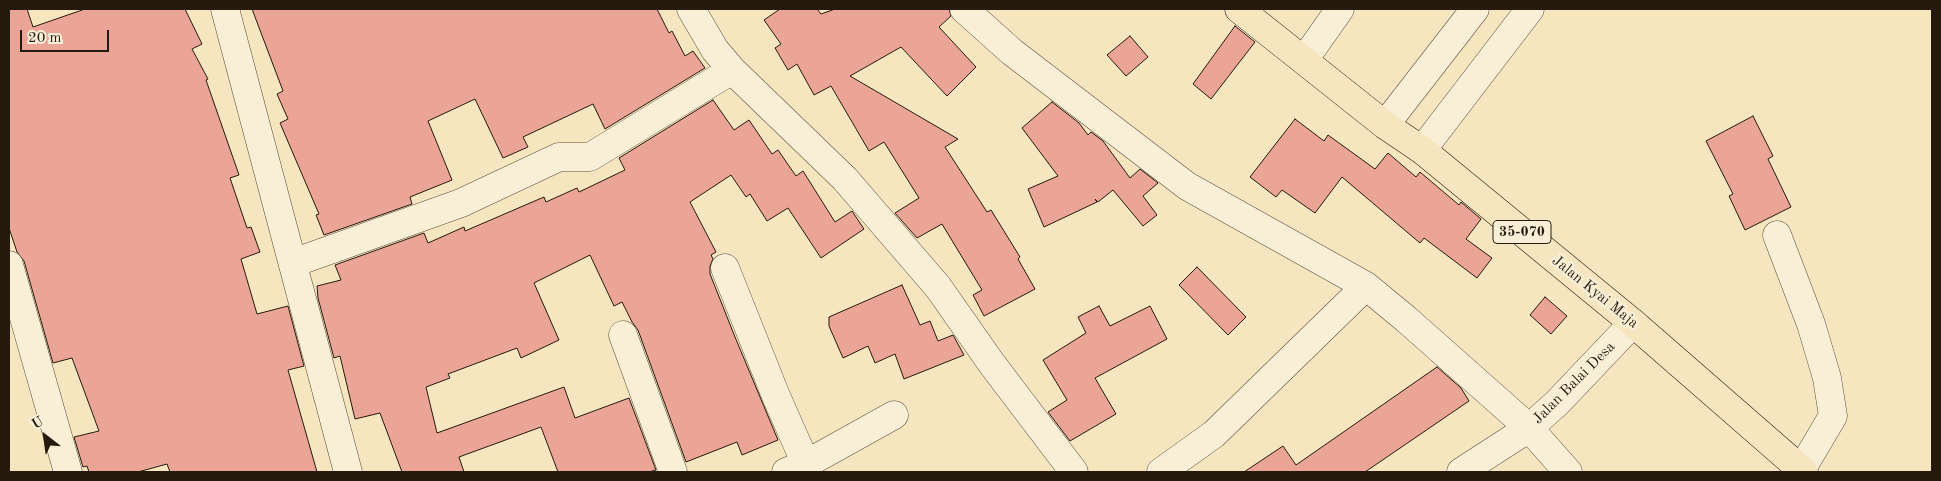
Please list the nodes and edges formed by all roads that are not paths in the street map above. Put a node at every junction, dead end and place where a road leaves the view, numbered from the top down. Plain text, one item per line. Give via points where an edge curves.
1 (690, 9) edge
2 (964, 9) edge
3 (1239, 9) edge
4 (1340, 9) edge
5 (1475, 9) edge
6 (1530, 9) edge
7 (231, 11) edge
8 (1304, 60) junction
9 (732, 70) junction
10 (1402, 137) junction
11 (1777, 236) dead end
12 (293, 263) junction
13 (9, 266) edge
14 (725, 268) dead end
15 (1366, 286) junction
16 (1633, 323) junction
17 (623, 335) dead end
18 (894, 415) dead end
19 (1529, 428) junction
20 (796, 468) edge
21 (1802, 471) edge
22 (68, 472) edge
23 (348, 472) edge
24 (673, 472) edge
25 (1074, 472) edge
26 (1161, 472) edge
27 (1461, 472) edge
28 (1568, 472) edge

1 - 9 street via 715,50
2 - 15 street via 1012,52 1187,186
3 - 8 main road, Jalan Kyai Maja / 35-070
4 - 8 street
5 - 10 street
6 - 10 street
7 - 12 street
8 - 10 main road, Jalan Kyai Maja / 35-070
9 - 12 street via 590,157 559,157 461,203
9 - 25 street via 845,179 932,280
10 - 16 main road, Jalan Kyai Maja / 35-070
11 - 21 street via 1811,324 1827,378 1833,416
12 - 23 street
13 - 22 street
14 - 20 street via 776,396
15 - 19 street
15 - 26 street via 1214,434
16 - 19 street, Jalan Balai Desa
16 - 21 main road, Jalan Kyai Maja / 35-070
17 - 24 street
18 - 20 street
19 - 27 street, Jalan Balai Desa
19 - 28 street

